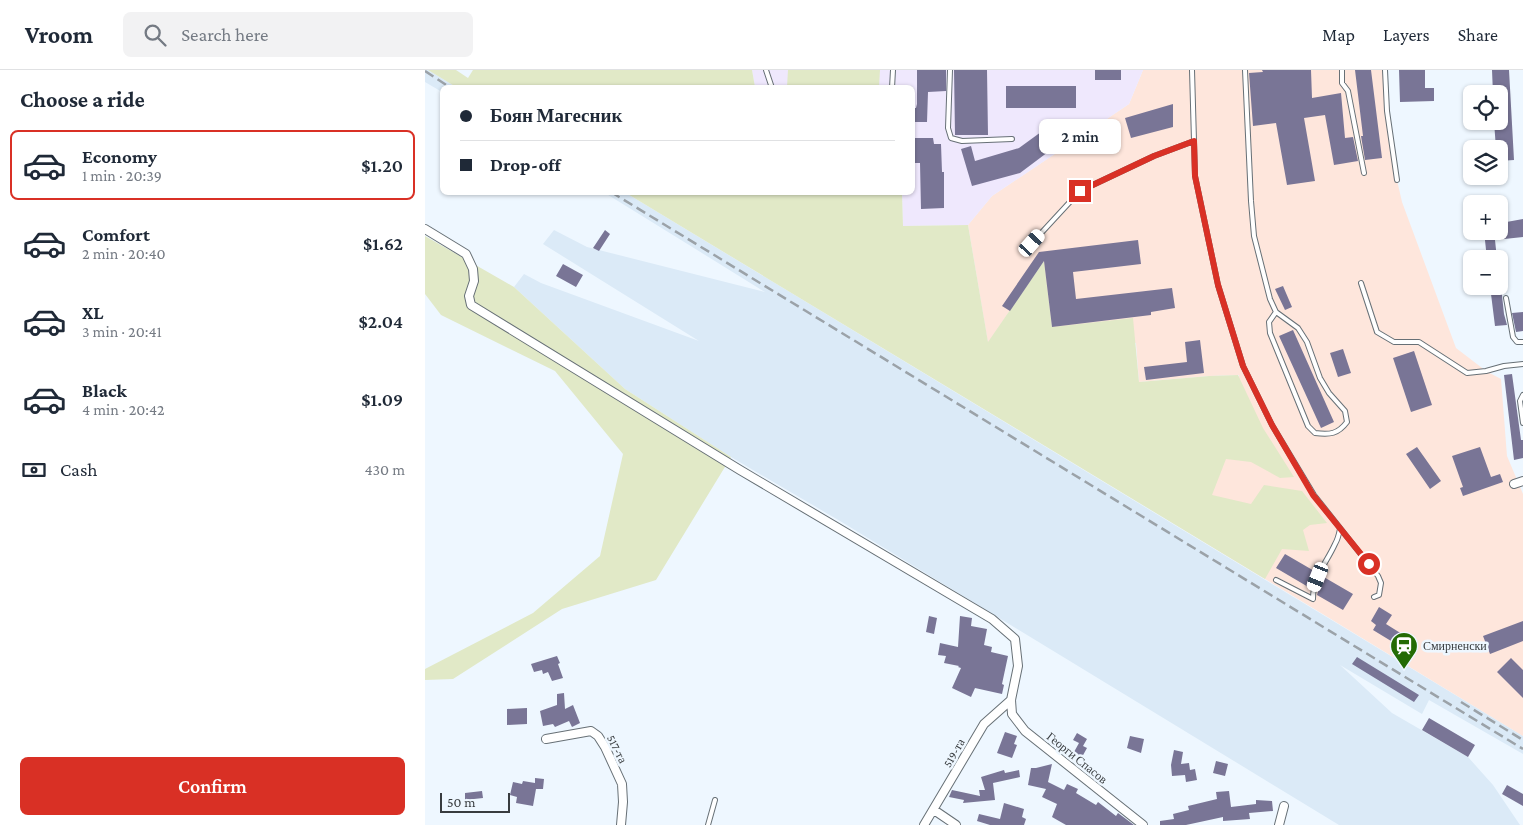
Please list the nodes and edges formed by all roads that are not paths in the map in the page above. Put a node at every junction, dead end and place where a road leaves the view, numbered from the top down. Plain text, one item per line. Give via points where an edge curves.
1 (766, 70) edge
2 (893, 70) edge
3 (950, 70) edge
4 (1192, 70) edge
5 (1245, 70) edge
6 (1342, 70) edge
7 (1385, 70) edge
8 (770, 85) edge
9 (892, 85) edge
10 (1011, 139) dead end
11 (1194, 141) junction
12 (1364, 173) dead end
13 (1397, 180) dead end
14 (425, 229) edge
15 (1032, 243) dead end
16 (1361, 283) dead end
17 (1506, 298) dead end
18 (1276, 312) junction
19 (1523, 342) edge
20 (1523, 364) edge
21 (1523, 395) edge
22 (1523, 423) edge
23 (1523, 481) edge
24 (1514, 484) dead end
25 (1340, 528) junction
26 (1276, 580) dead end
27 (1374, 597) dead end
28 (1011, 700) junction
29 (546, 739) dead end
30 (715, 800) dead end
31 (1284, 806) dead end
32 (934, 810) junction
33 (621, 825) edge
34 (708, 825) edge
35 (924, 825) edge
36 (955, 825) edge
37 (1143, 825) edge
38 (1279, 825) edge

1 - 8 lane
2 - 9 lane
3 - 10 lane via 948,128 951,138 962,141
4 - 11 lane
5 - 18 lane via 1254,236
6 - 12 lane via 1342,83 1348,91
7 - 13 lane
11 - 15 lane via 1080,191
11 - 25 lane via 1195,176 1218,285 1243,366 1272,425 1313,495
14 - 28 street via 466,254 473,269 471,305 991,619 1015,639 1017,666
16 - 20 lane via 1377,332 1394,342 1419,342 1467,373
17 - 19 lane via 1513,337 1517,342
18 - 18 lane via 1298,328 1307,342 1320,378 1345,412 1347,422 1342,430 1315,434 1308,426 1270,333 1269,322
21 - 22 lane via 1520,401
23 - 24 street
25 - 26 lane via 1313,588 1313,600
25 - 27 lane via 1378,576 1381,583 1379,595
28 - 32 street, 519-та via 984,724
28 - 37 street, Георги Спасов via 1012,714 1025,731
29 - 33 street, 517-та via 591,732 598,736 622,784
30 - 34 lane
31 - 38 street
32 - 35 street, 519-та
32 - 36 street

